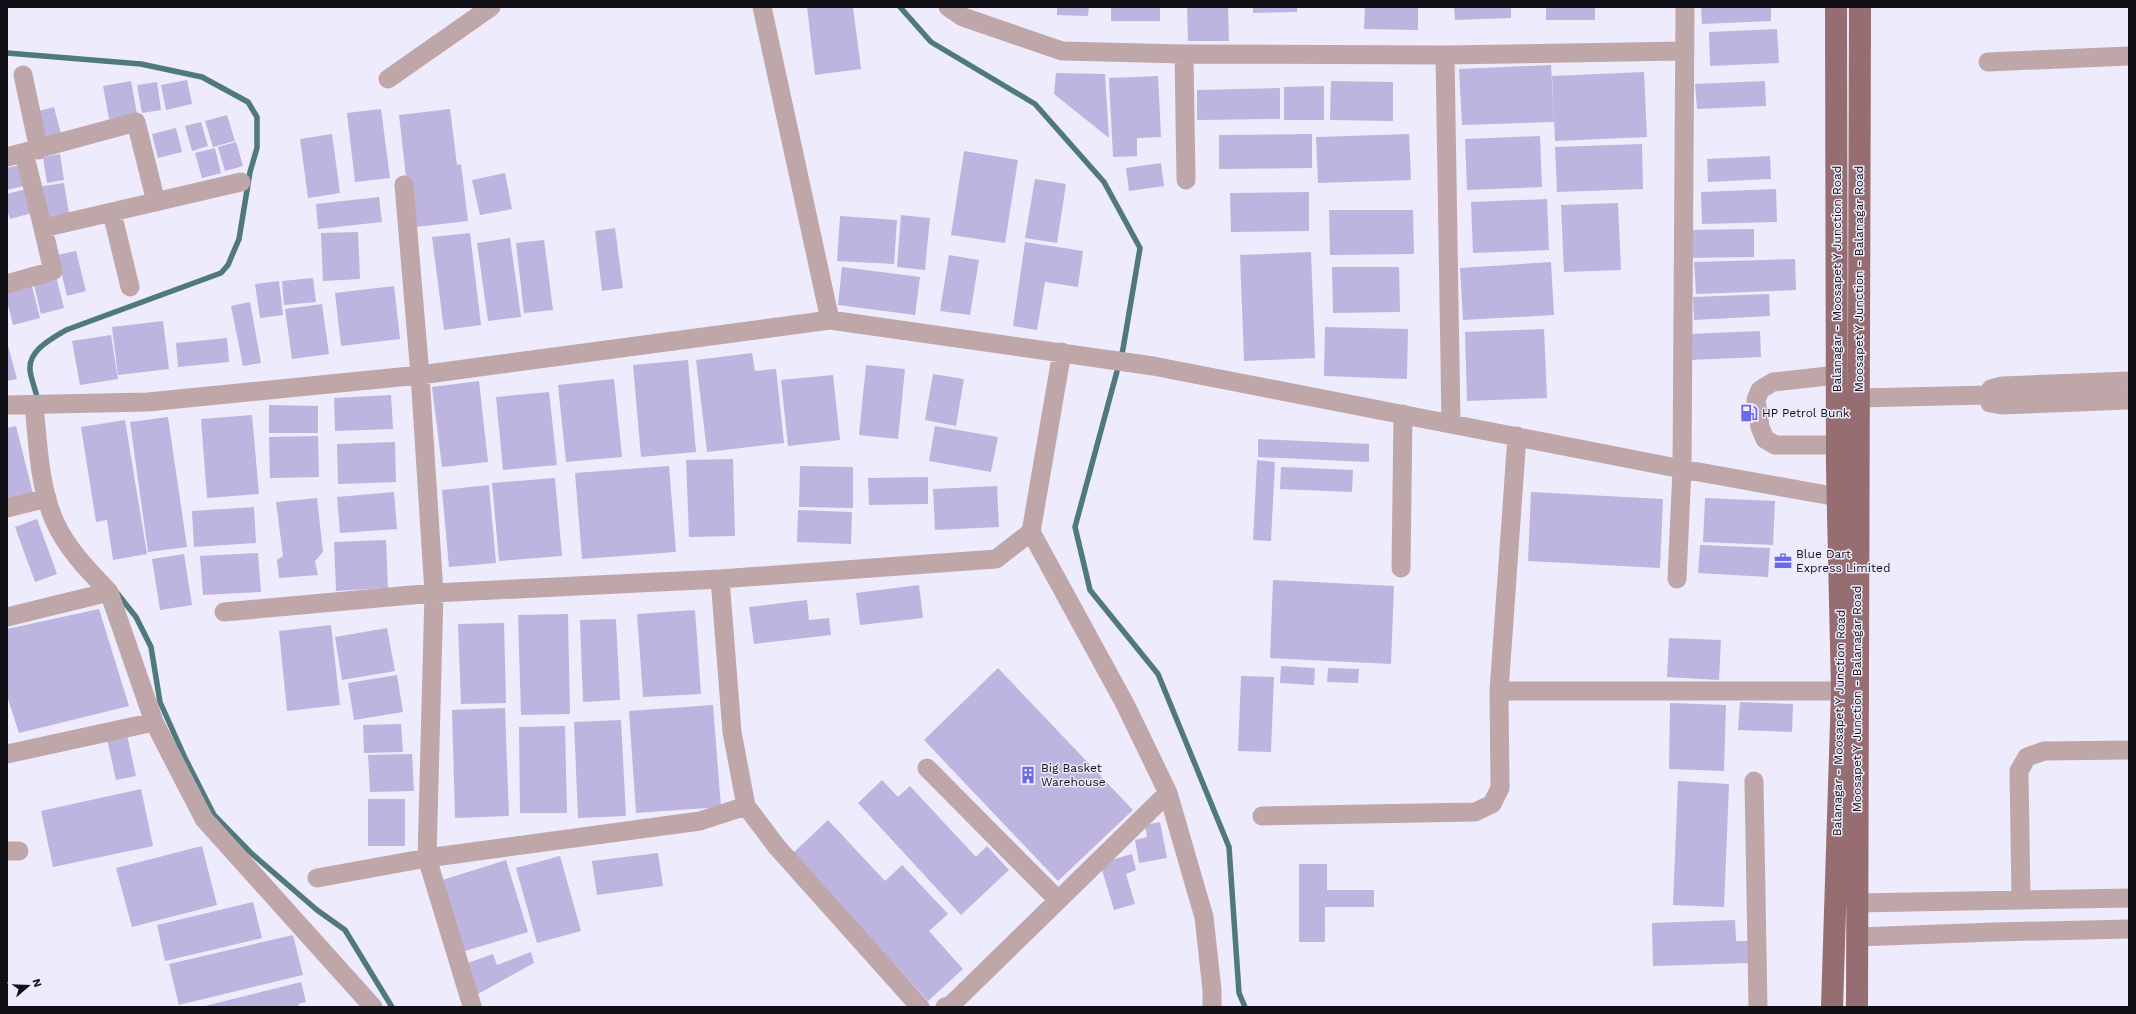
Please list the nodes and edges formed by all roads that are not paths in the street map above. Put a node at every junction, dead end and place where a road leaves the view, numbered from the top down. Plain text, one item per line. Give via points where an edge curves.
1 (490, 7) edge
2 (762, 7) edge
3 (948, 7) edge
4 (1684, 7) edge
5 (1836, 7) edge
6 (1860, 7) edge
7 (1683, 51) junction
8 (1184, 54) junction
9 (1445, 55) junction
10 (2129, 56) edge
11 (1988, 62) dead end
12 (23, 75) dead end
13 (388, 79) dead end
14 (23, 153) edge
15 (1186, 180) dead end
16 (241, 182) dead end
17 (404, 185) dead end
18 (156, 202) junction
19 (112, 213) junction
20 (43, 228) junction
21 (7, 284) edge
22 (130, 287) dead end
23 (830, 320) junction
24 (1062, 352) junction
25 (420, 375) junction
26 (1837, 375) junction
27 (2129, 381) edge
28 (1988, 395) junction
29 (1858, 398) junction
30 (2129, 400) edge
31 (7, 405) edge
32 (34, 405) junction
33 (1403, 414) junction
34 (1451, 423) junction
35 (1517, 436) junction
36 (1837, 445) junction
37 (1682, 469) junction
38 (1838, 497) junction
39 (47, 498) junction
40 (7, 508) edge
41 (1031, 532) junction
42 (1401, 568) dead end
43 (720, 579) junction
44 (1677, 579) dead end
45 (109, 592) junction
46 (434, 593) junction
47 (224, 612) dead end
48 (7, 617) edge
49 (1499, 691) junction
50 (1842, 691) junction
51 (154, 722) junction
52 (2129, 750) edge
53 (7, 754) edge
54 (927, 768) dead end
55 (1754, 781) dead end
56 (1168, 793) junction
57 (746, 806) junction
58 (1262, 816) dead end
59 (426, 858) junction
60 (317, 878) dead end
61 (2129, 898) edge
62 (1058, 900) junction
63 (2021, 900) junction
64 (1857, 903) junction
65 (2129, 929) edge
66 (1857, 937) junction
67 (472, 1006) dead end
68 (373, 1007) edge
69 (920, 1007) edge
70 (945, 1007) edge
71 (1212, 1007) edge
72 (1758, 1007) edge
73 (1832, 1007) edge
74 (1858, 1007) edge

1 - 13 street
2 - 23 street
3 - 8 street via 963,17 1062,51
4 - 7 street
5 - 26 main road, Balanagar - Moosapet Y Junction Road
6 - 29 main road, Moosapet Y Junction - Balanagar Road
7 - 9 street
7 - 37 street
8 - 9 street
8 - 15 street
9 - 34 street
10 - 11 street
12 - 14 street
14 - 18 street via 136,122
14 - 20 street
16 - 18 street
17 - 25 street
18 - 19 street
19 - 20 street
19 - 22 street
20 - 21 street via 53,271
23 - 24 street
23 - 25 street
24 - 33 street via 1153,366
24 - 41 street
25 - 32 street via 148,402
25 - 46 street
26 - 36 main road, Balanagar - Moosapet Y Junction Road
26 - 36 street via 1773,382 1760,390 1756,400 1760,427 1765,439 1775,445
27 - 28 street via 2002,386 1991,389
28 - 29 street
28 - 30 street via 1990,403 2002,405
29 - 64 main road, Moosapet Y Junction - Balanagar Road
31 - 32 street
32 - 39 street
33 - 34 street
33 - 42 street
34 - 35 street
35 - 37 street
35 - 49 street
36 - 38 main road, Balanagar - Moosapet Y Junction Road
37 - 38 street
37 - 44 street
38 - 50 main road, Balanagar - Moosapet Y Junction Road
39 - 40 street
39 - 45 street via 55,522 67,543 88,571
41 - 43 street via 996,559
41 - 56 street via 1125,704
43 - 46 street
43 - 57 street via 732,732
45 - 48 street
45 - 51 street
46 - 47 street
46 - 59 street
49 - 50 street
49 - 58 street via 1500,788 1492,804 1475,812
50 - 73 main road, Balanagar - Moosapet Y Junction Road
51 - 53 street
51 - 68 street via 204,819
52 - 63 street via 2044,751 2027,757 2019,771
54 - 62 street
55 - 72 street
56 - 62 street
56 - 71 street via 1204,917
57 - 59 street via 700,821
57 - 69 street via 777,847
59 - 60 street
59 - 67 street
61 - 63 street
62 - 70 street via 951,1005
63 - 64 street
64 - 66 main road, Moosapet Y Junction - Balanagar Road
65 - 66 street
66 - 74 main road, Moosapet Y Junction - Balanagar Road

